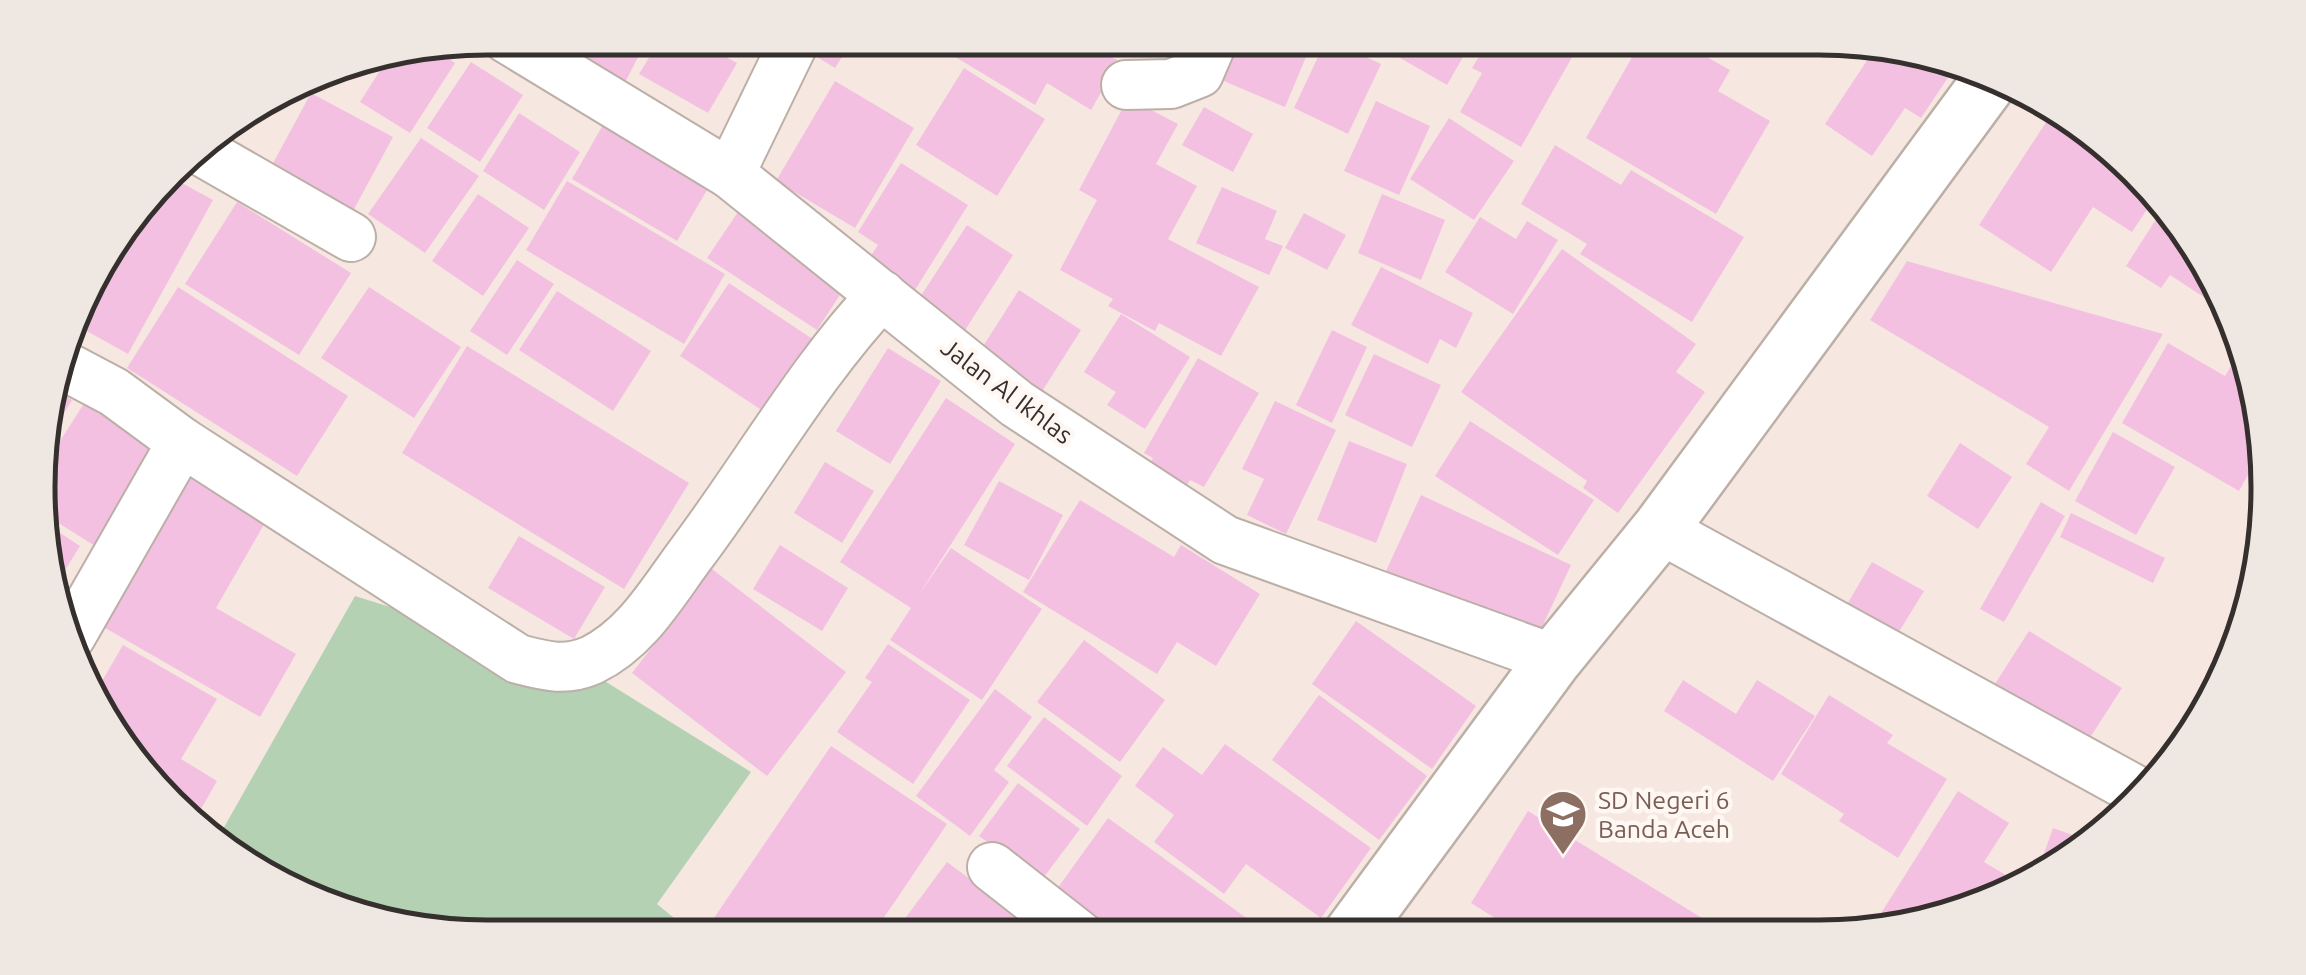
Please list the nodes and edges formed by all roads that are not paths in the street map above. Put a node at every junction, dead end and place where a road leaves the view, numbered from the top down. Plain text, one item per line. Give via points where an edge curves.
1 (534, 55) edge
2 (788, 55) edge
3 (1206, 55) edge
4 (1126, 85) dead end
5 (1984, 88) edge
6 (209, 156) edge
7 (730, 174) junction
8 (351, 237) dead end
9 (882, 295) junction
10 (72, 370) edge
11 (182, 442) junction
12 (1660, 529) junction
13 (77, 625) edge
14 (1554, 659) junction
15 (2130, 787) edge
16 (992, 866) dead end
17 (1060, 920) edge
18 (1362, 920) edge

1 - 7 street, Jalan Al Ikhlas
2 - 7 street
3 - 4 street via 1199,72 1170,84
5 - 12 street
6 - 8 street
7 - 9 street, Jalan Al Ikhlas
9 - 11 street via 836,343 761,461 634,632 592,660 558,670 518,659
9 - 14 street, Jalan Al Ikhlas via 1017,404 1225,540
10 - 11 street
11 - 13 street
12 - 14 street
12 - 15 street
14 - 18 street
16 - 17 street

